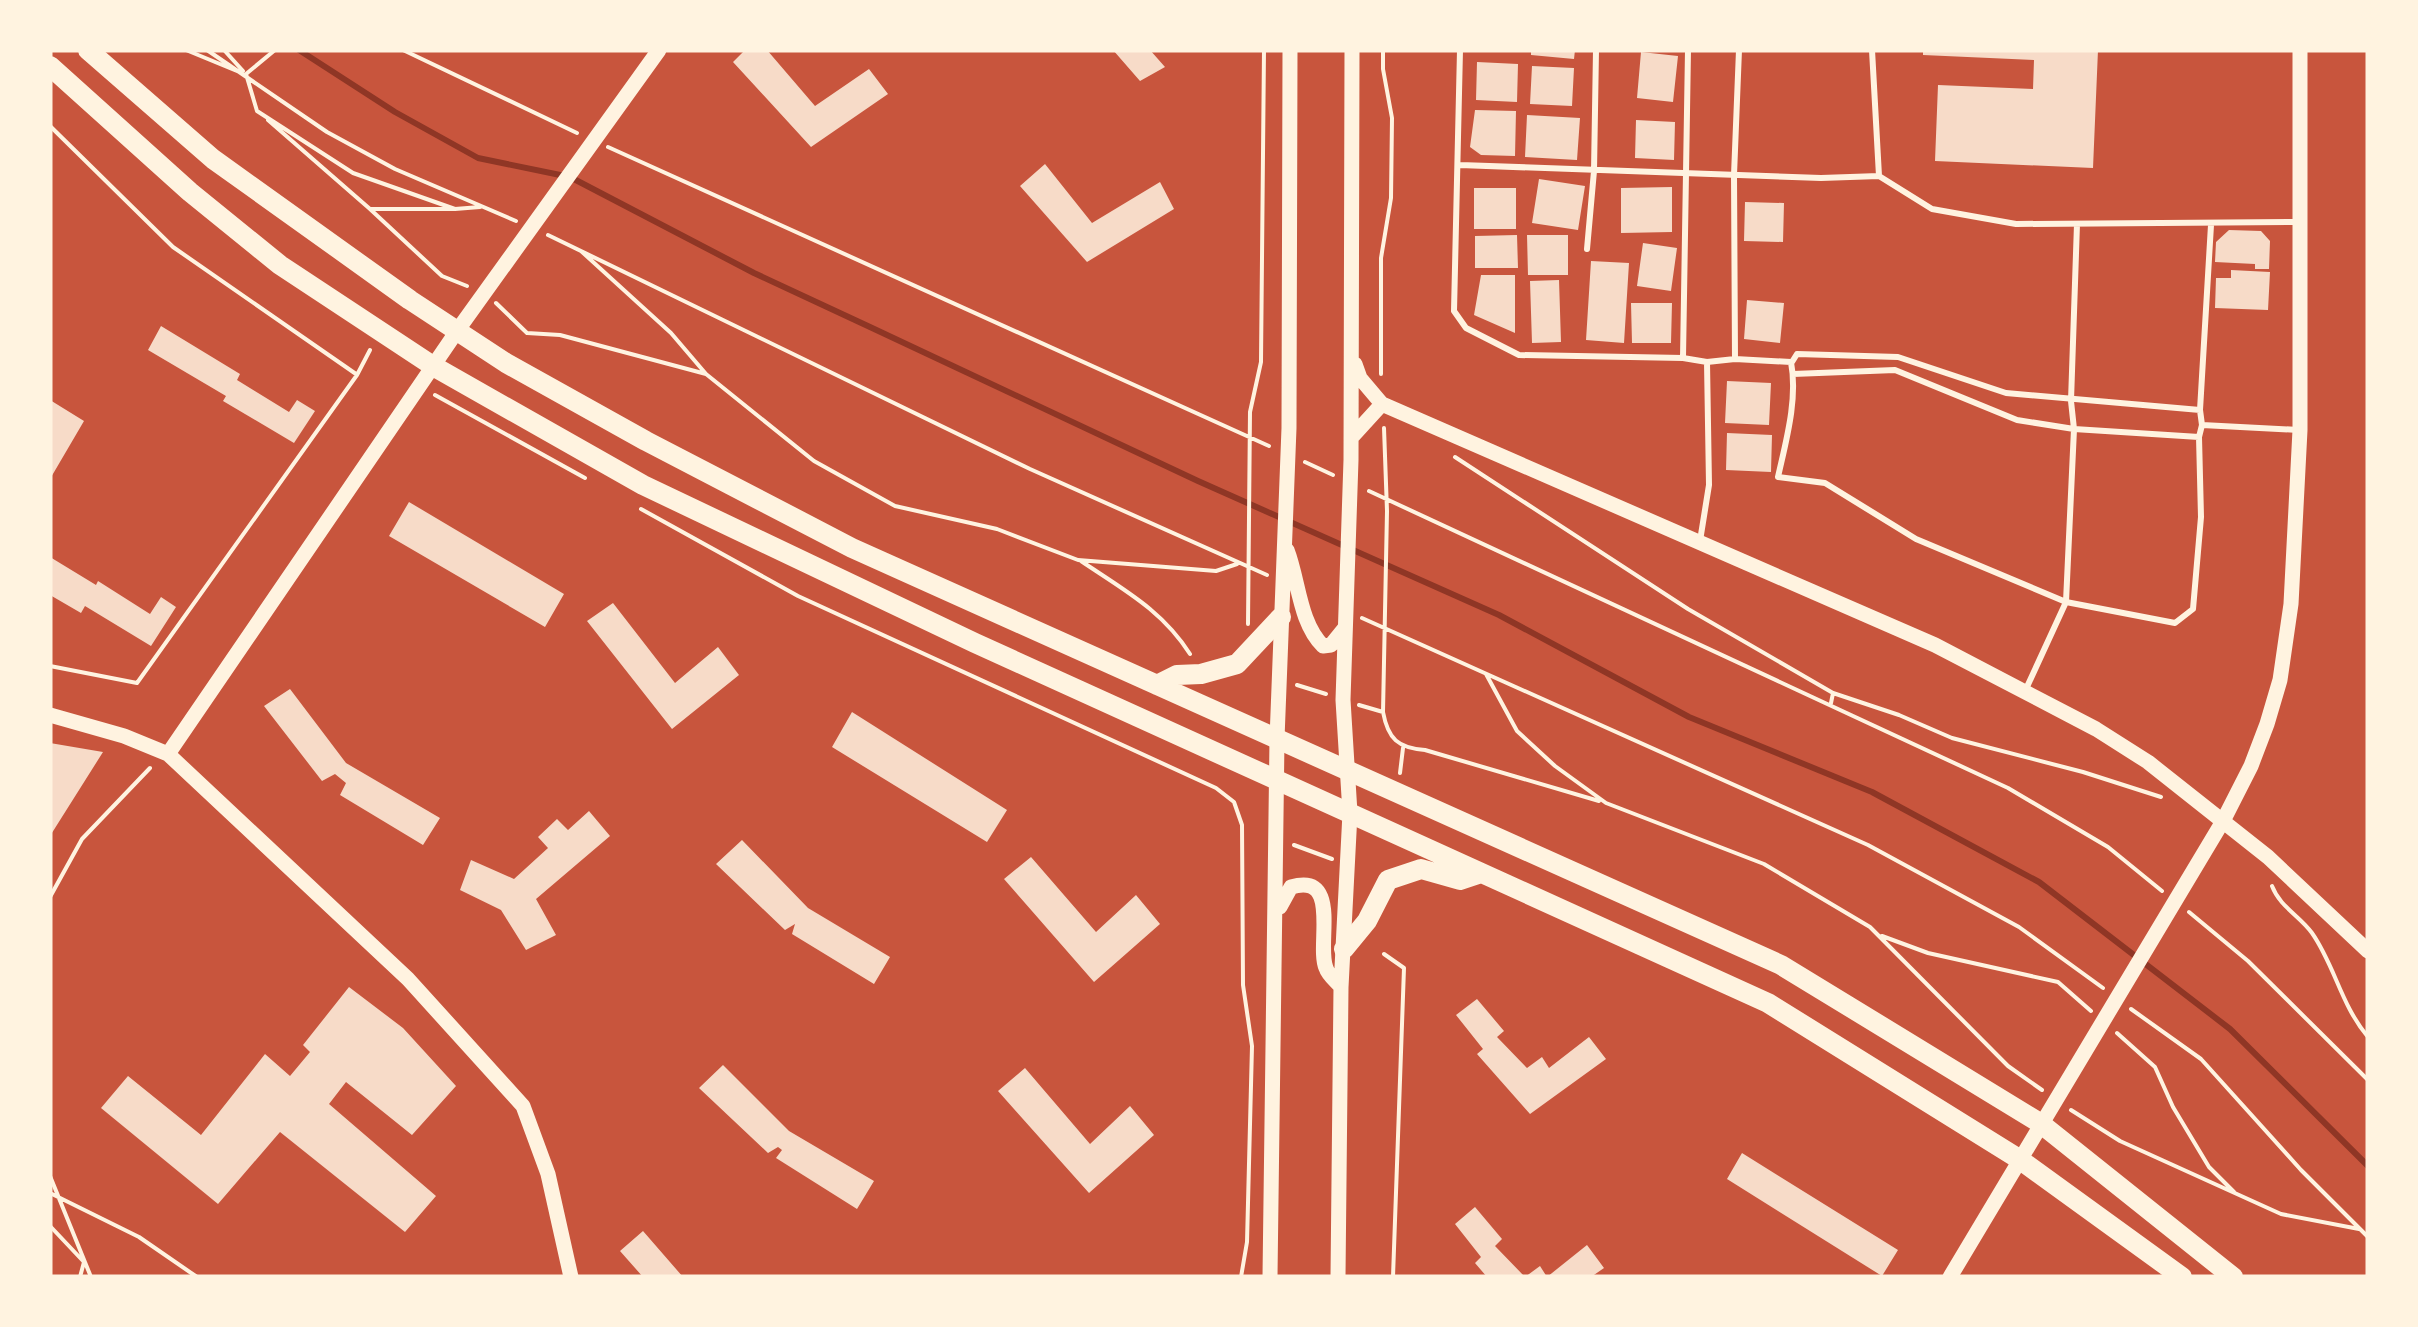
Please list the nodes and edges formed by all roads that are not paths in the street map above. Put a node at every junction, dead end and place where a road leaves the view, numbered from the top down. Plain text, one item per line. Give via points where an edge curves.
1 (88, 50) edge
2 (659, 50) edge
3 (1290, 50) edge
4 (1352, 50) edge
5 (1460, 50) edge
6 (1596, 50) edge
7 (1688, 50) edge
8 (1739, 50) edge
9 (1872, 50) edge
10 (2300, 50) edge
11 (50, 66) edge
12 (1460, 165) junction
13 (1594, 170) junction
14 (1686, 174) junction
15 (1734, 175) junction
16 (1879, 176) junction
17 (2298, 222) junction
18 (2076, 224) junction
19 (2211, 225) junction
20 (1587, 249) dead end
21 (456, 332) junction
22 (1352, 357) junction
23 (1683, 358) junction
24 (1735, 359) junction
25 (1707, 362) junction
26 (1791, 362) junction
27 (433, 366) junction
28 (1793, 374) junction
29 (2070, 400) junction
30 (1382, 404) junction
31 (2200, 410) junction
32 (2202, 425) junction
33 (2074, 428) junction
34 (2300, 430) junction
35 (2199, 437) junction
36 (1351, 438) junction
37 (1284, 542) junction
38 (1700, 542) junction
39 (2066, 602) junction
40 (1281, 616) junction
41 (1346, 624) junction
42 (1157, 685) junction
43 (2026, 690) junction
44 (50, 715) edge
45 (1278, 739) junction
46 (168, 754) junction
47 (1348, 771) junction
48 (1279, 781) junction
49 (1350, 813) junction
50 (2223, 821) junction
51 (1481, 873) junction
52 (1276, 916) junction
53 (1344, 949) junction
54 (2368, 952) edge
55 (1341, 987) junction
56 (2040, 1123) junction
57 (2019, 1159) junction
58 (571, 1277) edge
59 (1270, 1277) edge
60 (1338, 1277) edge
61 (1950, 1277) edge
62 (2182, 1277) edge
63 (2234, 1277) edge

1 - 21 main road via 213,159
2 - 21 street
3 - 37 street
4 - 22 street
5 - 12 lane
6 - 13 lane
7 - 14 lane
8 - 15 lane
9 - 16 lane
10 - 17 street
11 - 27 main road via 280,265
12 - 13 lane
12 - 23 lane via 1454,311 1466,328 1519,355
13 - 14 lane
13 - 20 lane
14 - 15 lane
14 - 23 lane
15 - 16 lane
15 - 24 lane
16 - 18 lane via 1932,208 2016,224
17 - 19 lane
17 - 34 street
18 - 19 lane
18 - 29 lane
19 - 31 lane
21 - 27 street
21 - 42 main road via 852,548
22 - 30 street
22 - 36 street
23 - 25 lane
24 - 25 lane
24 - 26 lane
25 - 38 lane via 1709,485
26 - 28 lane
26 - 29 lane via 1797,354 1898,357 2006,392
27 - 46 street
27 - 48 main road via 644,485
28 - 33 lane via 1896,370 2017,420
28 - 39 lane via 1778,477 1826,484 1916,539
29 - 31 lane
29 - 33 lane
30 - 36 street
30 - 38 street
31 - 32 lane
32 - 34 lane
32 - 35 lane
33 - 35 lane
33 - 39 lane
34 - 50 street via 2280,680 2251,766
35 - 39 lane via 2202,516 2194,610 2175,623
36 - 41 street
37 - 40 street
37 - 41 street via 1316,638 1331,644
38 - 43 street
39 - 43 lane
40 - 42 main road via 1237,664
40 - 45 street
41 - 47 street
42 - 45 main road
43 - 50 street via 2148,762
44 - 46 street
45 - 47 main road
45 - 48 street
46 - 58 street via 408,979 522,1106 548,1174
47 - 49 street
47 - 56 main road via 1781,965
48 - 49 main road
48 - 52 street
49 - 51 main road
49 - 53 street
50 - 54 street
50 - 56 street
51 - 53 main road via 1460,880 1421,869 1388,880
51 - 57 main road via 1768,1003
52 - 55 street via 1290,887 1314,888 1322,900 1324,964
52 - 59 street
53 - 55 street
55 - 60 street
56 - 57 street
56 - 63 main road
57 - 61 street
57 - 62 main road

